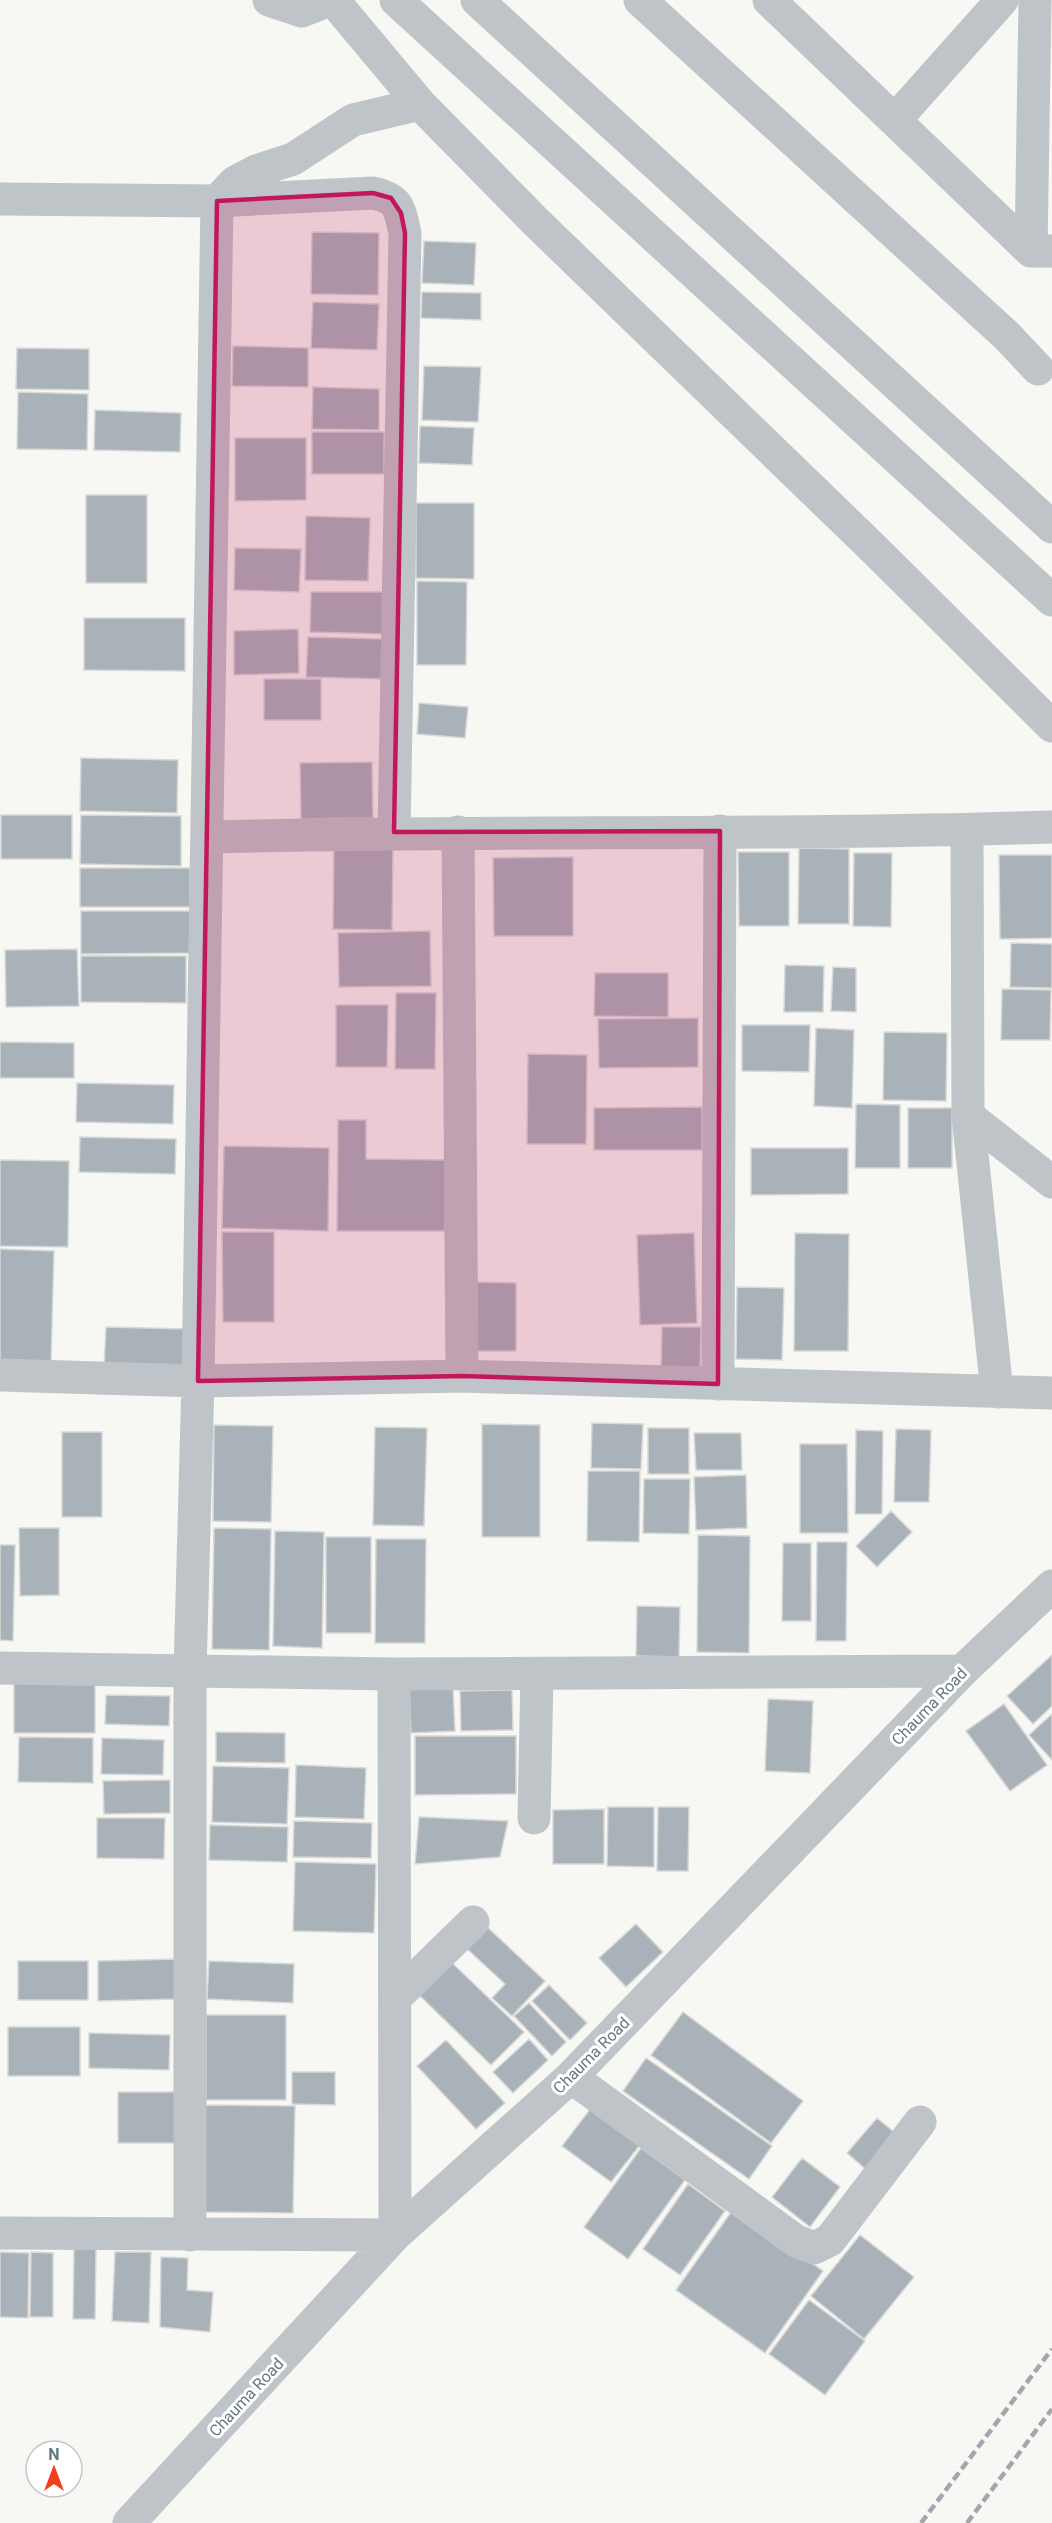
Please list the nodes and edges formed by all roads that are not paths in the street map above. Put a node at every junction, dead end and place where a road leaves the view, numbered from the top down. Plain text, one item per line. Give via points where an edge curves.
1 (269, 0) edge
2 (332, 0) edge
3 (396, 0) edge
4 (477, 0) edge
5 (640, 0) edge
6 (769, 0) edge
7 (1002, 0) edge
8 (1028, 6) edge
9 (420, 104) junction
10 (895, 120) junction
11 (0, 199) edge
12 (217, 201) junction
13 (1041, 251) edge
14 (1038, 369) dead end
15 (1052, 527) edge
16 (1052, 600) edge
17 (1052, 726) edge
18 (1052, 827) edge
19 (967, 830) junction
20 (720, 831) junction
21 (394, 832) junction
22 (458, 832) junction
23 (208, 837) junction
24 (968, 1116) junction
25 (1048, 1172) edge
26 (0, 1375) edge
27 (462, 1376) junction
28 (198, 1381) junction
29 (718, 1384) junction
30 (997, 1392) junction
31 (1052, 1393) edge
32 (1052, 1586) edge
33 (0, 1668) edge
34 (962, 1671) junction
35 (190, 1672) junction
36 (394, 1674) junction
37 (537, 1674) junction
38 (534, 1818) dead end
39 (473, 1922) dead end
40 (396, 1997) junction
41 (572, 2078) junction
42 (920, 2121) dead end
43 (0, 2233) edge
44 (190, 2235) junction
45 (396, 2235) junction
46 (129, 2523) edge

1 - 2 street via 302,10
2 - 9 street
3 - 16 street
4 - 15 street
5 - 14 street
6 - 10 street
7 - 10 street
8 - 13 street
9 - 12 street via 344,125 293,159 235,182
9 - 17 street
10 - 13 street
11 - 12 street
12 - 21 street via 373,193 396,201 400,213 405,233
12 - 23 street
18 - 19 street
19 - 20 street
19 - 24 street
20 - 22 street
20 - 29 street
21 - 22 street
21 - 23 street
22 - 27 street
23 - 28 street
24 - 25 street
24 - 30 street
26 - 28 street
27 - 28 street
27 - 29 street
28 - 35 street
29 - 30 street
30 - 31 street
32 - 34 street, Chauma Road
33 - 35 street
34 - 37 street
34 - 41 street, Chauma Road
35 - 36 street
35 - 44 street
36 - 37 street
36 - 40 street
37 - 38 street
39 - 40 street
40 - 45 street
41 - 42 street via 796,2241 814,2248 830,2240
41 - 45 street, Chauma Road
43 - 44 street
44 - 45 street
45 - 46 street, Chauma Road

